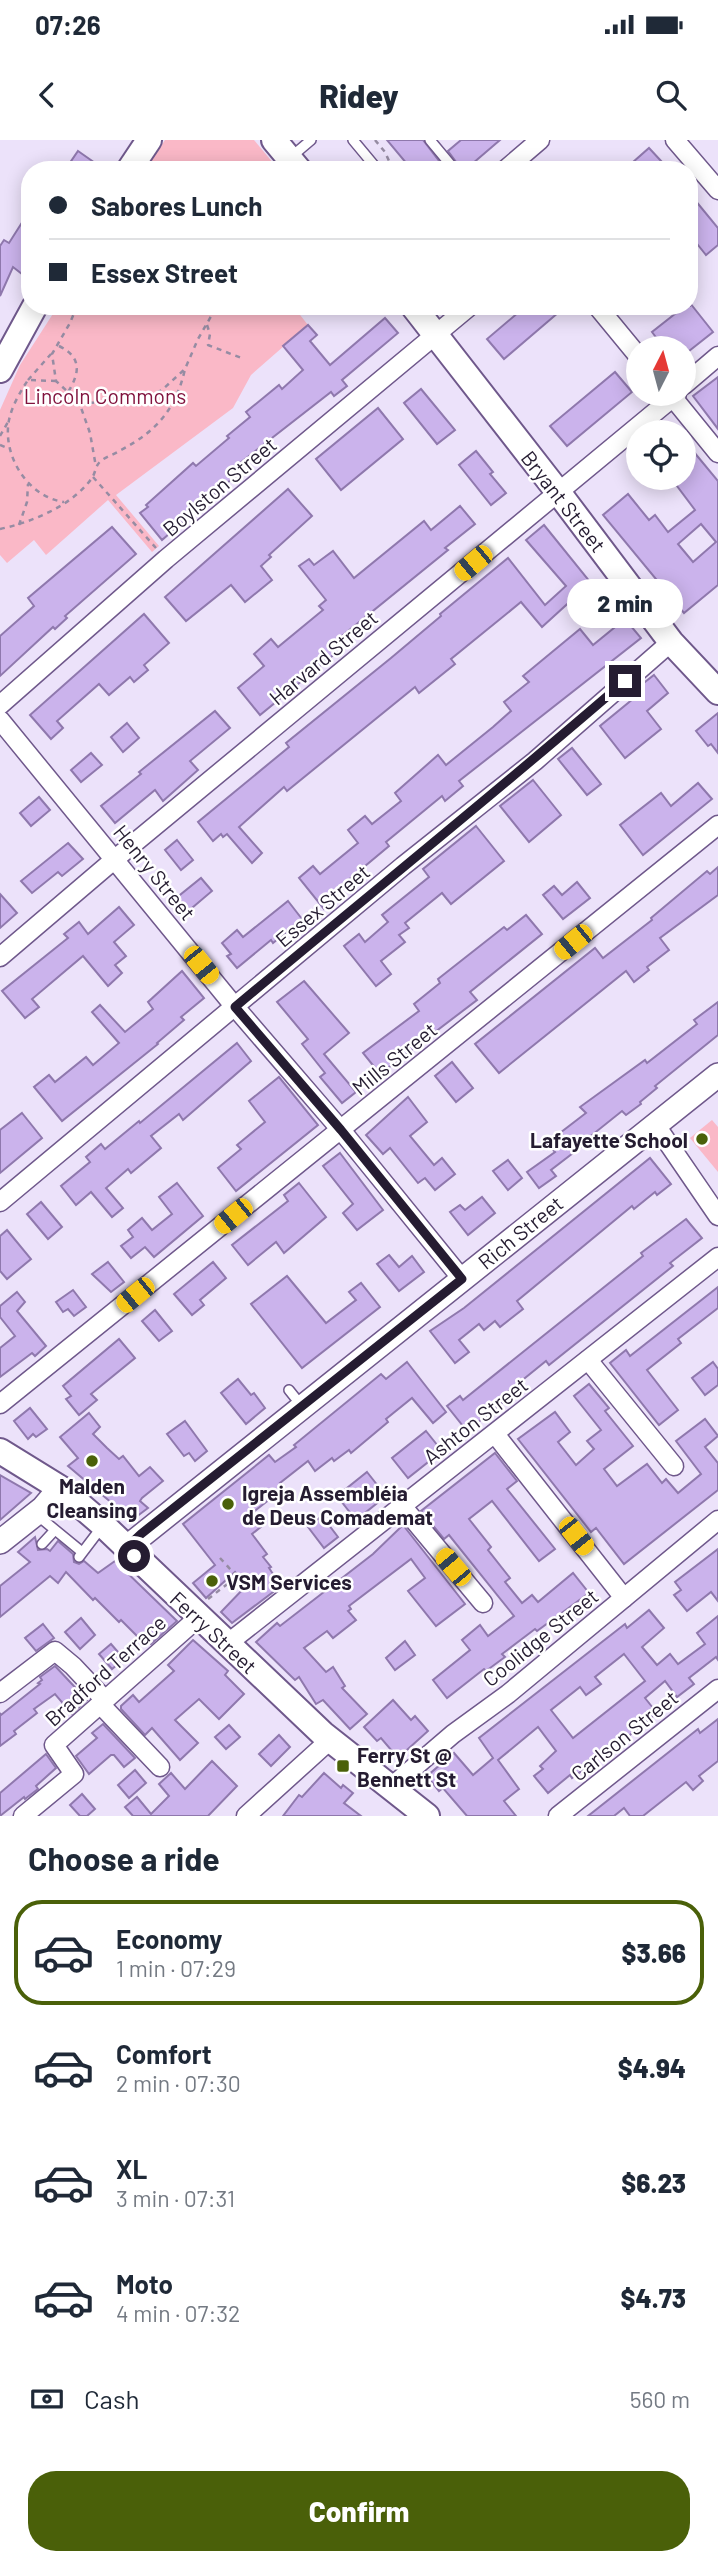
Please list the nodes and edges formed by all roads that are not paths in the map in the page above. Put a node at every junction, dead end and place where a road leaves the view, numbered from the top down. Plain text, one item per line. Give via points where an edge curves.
1 (149, 140) edge
2 (311, 140) edge
3 (353, 140) edge
4 (430, 140) edge
5 (540, 140) edge
6 (676, 140) edge
7 (287, 156) edge
8 (135, 161) edge
9 (370, 161) edge
10 (448, 161) edge
11 (516, 161) edge
12 (694, 161) edge
13 (698, 166) edge
14 (718, 190) edge
15 (30, 315) edge
16 (419, 315) edge
17 (459, 315) edge
18 (605, 315) edge
19 (434, 336) junction
20 (626, 341) edge
21 (718, 356) edge
22 (0, 370) edge
23 (696, 375) edge
24 (661, 406) edge
25 (685, 406) edge
26 (718, 453) edge
27 (558, 492) junction
28 (671, 642) junction
29 (718, 692) edge
30 (0, 705) edge
31 (0, 720) edge
32 (718, 825) edge
33 (115, 859) junction
34 (0, 957) edge
35 (235, 1007) junction
36 (718, 1074) edge
37 (655, 1124) junction
38 (341, 1130) junction
39 (0, 1202) edge
40 (718, 1216) edge
41 (718, 1257) edge
42 (462, 1279) junction
43 (588, 1360) junction
44 (0, 1404) edge
45 (495, 1434) junction
46 (0, 1451) edge
47 (674, 1466) dead end
48 (60, 1488) junction
49 (403, 1507) junction
50 (35, 1514) junction
51 (718, 1520) edge
52 (103, 1525) junction
53 (54, 1531) junction
54 (0, 1542) edge
55 (42, 1544) dead end
56 (126, 1548) junction
57 (624, 1598) junction
58 (483, 1603) dead end
59 (203, 1608) junction
60 (227, 1644) junction
61 (718, 1689) edge
62 (0, 1693) edge
63 (102, 1702) junction
64 (330, 1740) junction
65 (160, 1767) dead end
66 (390, 1788) junction
67 (23, 1816) edge
68 (246, 1816) edge
69 (427, 1816) edge
70 (558, 1816) edge

1 - 8 main road
2 - 7 lane
3 - 9 lane
4 - 10 lane
5 - 11 street
6 - 12 street
13 - 14 street
15 - 22 main road
16 - 19 main road, Bryant Street
17 - 19 street, Boylston Street
18 - 20 street
19 - 27 main road, Bryant Street
19 - 30 street, Boylston Street via 166,559
21 - 23 street, Harvard Street
24 - 27 street, Harvard Street
25 - 26 street
27 - 28 main road, Bryant Street
27 - 33 street, Harvard Street
28 - 29 main road, Bryant Street
28 - 35 street, Essex Street
31 - 33 street, Henry Street
32 - 38 street, Mills Street
33 - 34 street, Harvard Street
33 - 35 street, Henry Street
35 - 38 street, Henry Street
35 - 39 street, Essex Street
36 - 37 street, Rich Street
37 - 40 street
37 - 42 street, Rich Street
38 - 42 street, Henry Street
38 - 44 street, Mills Street
41 - 43 street, Ashton Street
42 - 56 street, Rich Street via 296,1398
43 - 45 street, Ashton Street
43 - 47 street
45 - 49 street, Ashton Street
45 - 57 street
46 - 48 main road, Ferry Street
48 - 50 street
48 - 52 main road, Ferry Street
49 - 58 street
49 - 60 street, Ashton Street
50 - 53 lane
50 - 54 street
51 - 57 street, Coolidge Street
52 - 53 lane via 81,1554
52 - 56 main road, Ferry Street
53 - 55 lane
56 - 59 main road, Ferry Street
57 - 66 street, Coolidge Street
59 - 60 main road, Ferry Street
59 - 63 street, Bradford Terrace
60 - 64 main road, Ferry Street
61 - 70 street, Carlson Street
62 - 63 street via 55,1651
63 - 65 street
63 - 67 street, Bradford Terrace via 54,1745 74,1774
64 - 66 main road, Ferry Street
64 - 68 street
66 - 69 main road, Ferry Street

